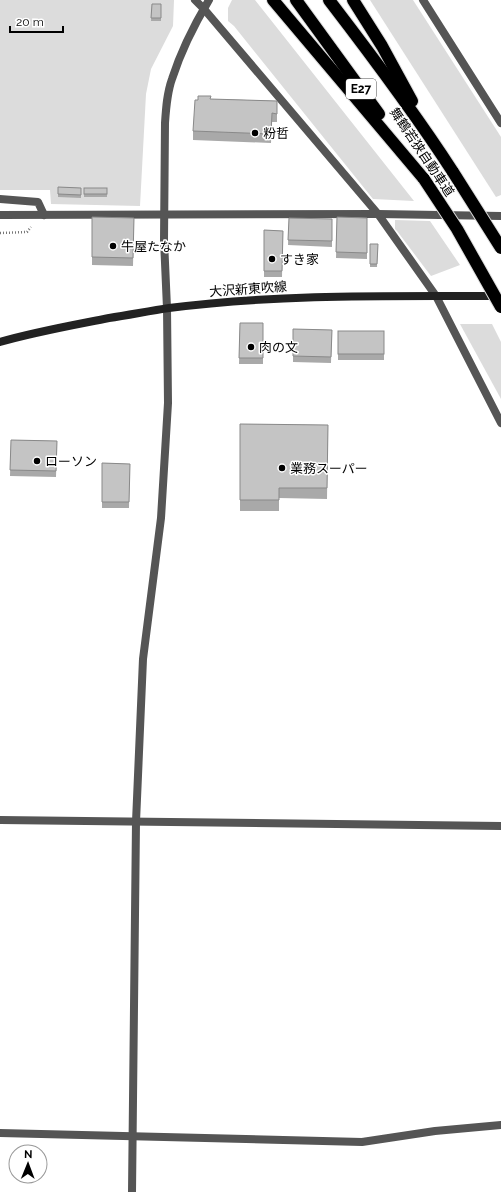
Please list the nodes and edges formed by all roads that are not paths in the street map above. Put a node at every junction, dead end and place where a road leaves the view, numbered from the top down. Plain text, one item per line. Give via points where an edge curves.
1 (195, 0) edge
2 (209, 0) edge
3 (273, 0) edge
4 (296, 0) edge
5 (329, 0) edge
6 (353, 0) edge
7 (423, 0) edge
8 (204, 9) junction
9 (501, 123) edge
10 (434, 143) junction
11 (424, 179) junction
12 (0, 199) edge
13 (165, 214) junction
14 (378, 214) junction
15 (0, 215) edge
16 (44, 215) junction
17 (501, 216) edge
18 (501, 248) edge
19 (436, 296) junction
20 (501, 296) edge
21 (501, 307) edge
22 (167, 308) junction
23 (0, 342) edge
24 (501, 423) edge
25 (0, 820) edge
26 (136, 822) junction
27 (501, 826) edge
28 (501, 1125) edge
29 (0, 1133) edge
30 (132, 1137) junction
31 (132, 1192) edge

1 - 8 street
2 - 8 street
3 - 11 highway
4 - 11 highway, 舞鶴若狭自動車道 / E27
5 - 10 highway, 舞鶴若狭自動車道 / E27
6 - 10 highway via 382,46
7 - 9 street
8 - 13 street via 179,58 166,104
8 - 14 street
10 - 18 highway, 舞鶴若狭自動車道 / E27, bridge
11 - 21 highway, 舞鶴若狭自動車道 / E27, bridge
12 - 16 street via 38,202
13 - 14 street
13 - 16 street
13 - 22 street
14 - 17 street
14 - 19 street
15 - 16 street
19 - 20 main road, 大沢新東吹線
19 - 22 main road, 大沢新東吹線 via 342,296
19 - 24 street
22 - 23 main road, 大沢新東吹線 via 86,322
22 - 26 street via 168,403 161,518 143,658
25 - 26 street
26 - 27 street
26 - 30 street
28 - 30 street via 362,1142
29 - 30 street
30 - 31 street

